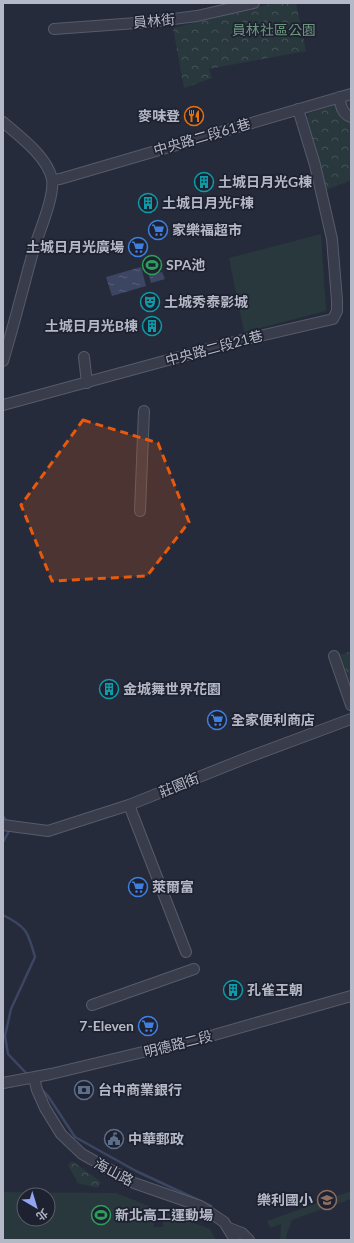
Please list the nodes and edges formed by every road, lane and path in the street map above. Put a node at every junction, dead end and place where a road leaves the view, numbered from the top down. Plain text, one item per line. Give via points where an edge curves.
1 (254, 3) edge
2 (54, 29) dead end
3 (351, 94) edge
4 (338, 97) junction
5 (298, 109) junction
6 (351, 117) edge
7 (3, 122) edge
8 (52, 180) junction
9 (84, 357) dead end
10 (3, 361) edge
11 (87, 383) junction
12 (3, 405) edge
13 (144, 411) dead end
14 (140, 510) dead end
15 (334, 656) dead end
16 (351, 705) edge
17 (351, 719) edge
18 (129, 805) junction
19 (3, 825) edge
20 (186, 952) dead end
21 (194, 969) dead end
22 (351, 996) edge
23 (92, 1005) dead end
24 (34, 1078) junction
25 (3, 1083) edge
26 (229, 1228) junction
27 (234, 1240) edge
28 (249, 1240) edge

1 - 2 street, 員林街 via 196,16 150,22
3 - 4 street, 中央路二段61巷
4 - 5 street, 中央路二段61巷
4 - 6 street via 342,112
5 - 8 street, 中央路二段61巷
5 - 11 street, 中央路二段21巷 via 315,165 332,239 337,300 337,311 333,319 234,342
7 - 8 street via 40,156
8 - 10 street via 50,198
9 - 11 street
11 - 12 street, 中央路二段21巷
13 - 14 street
15 - 16 street
17 - 18 street, 莊園街
18 - 19 street, 莊園街 via 48,831
18 - 20 street
21 - 23 street
22 - 24 street, 明德路二段 via 214,1035
24 - 25 street, 明德路二段
24 - 26 street, 海山路 via 45,1108 61,1134 82,1154 134,1183 200,1206
26 - 27 street
26 - 28 street, 海山路 via 242,1233

